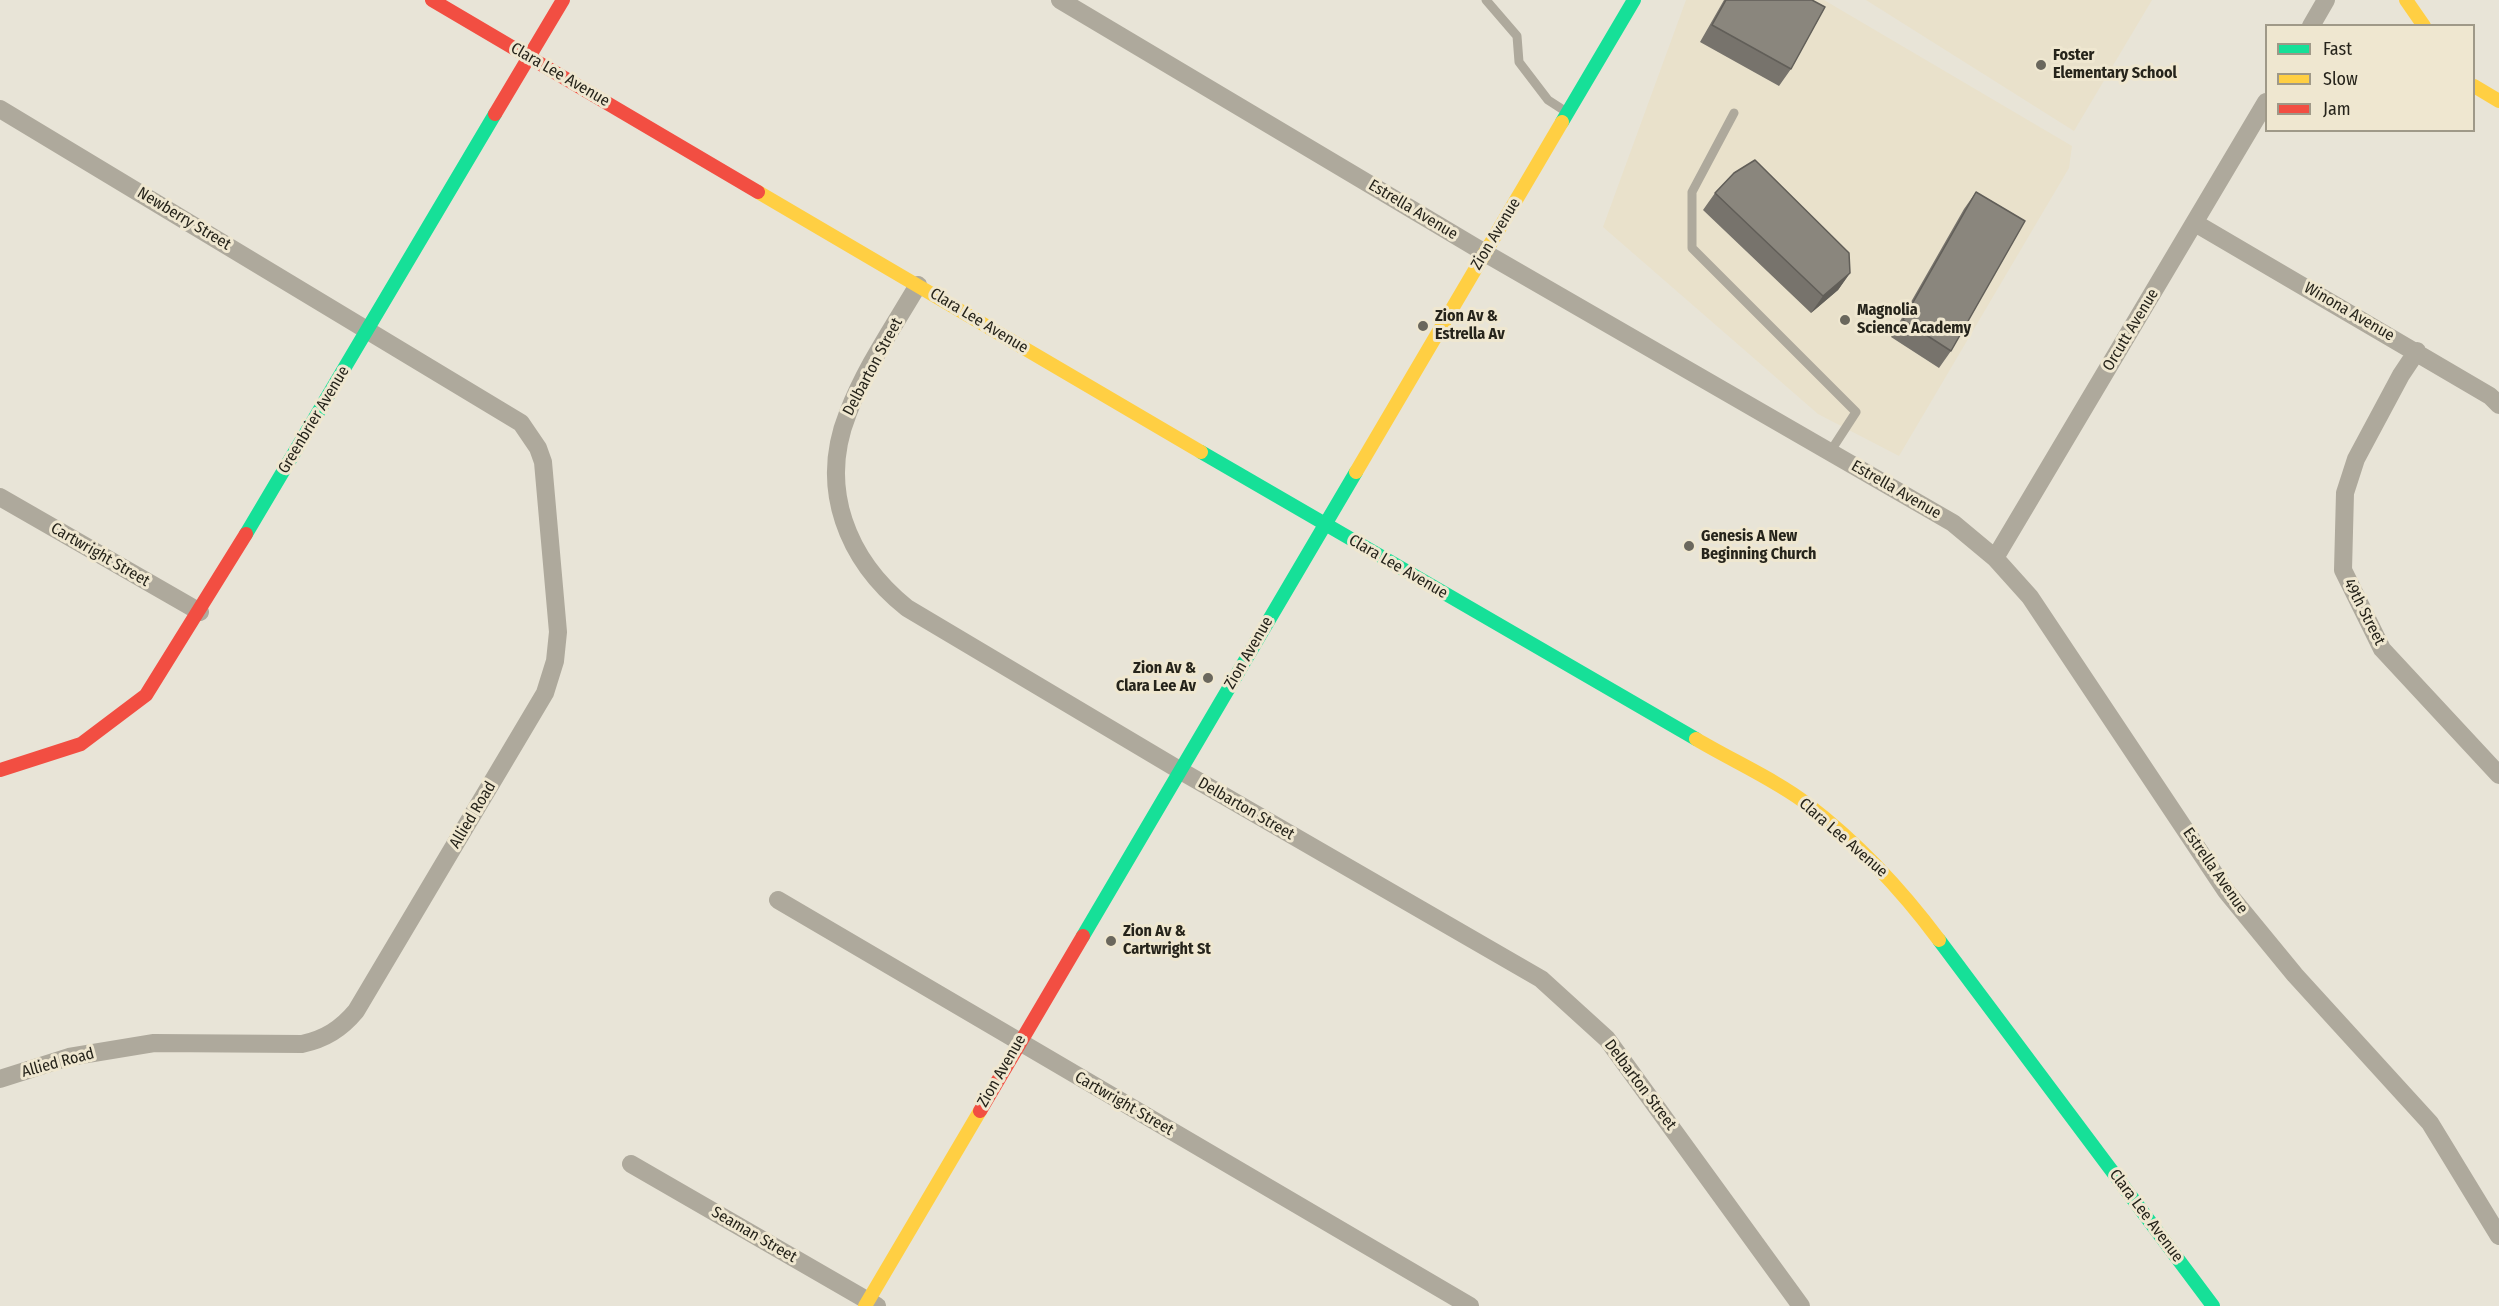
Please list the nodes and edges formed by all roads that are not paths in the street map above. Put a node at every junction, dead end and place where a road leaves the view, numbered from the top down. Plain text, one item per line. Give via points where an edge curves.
1 (432, 0) edge
2 (563, 0) edge
3 (1060, 0) edge
4 (1486, 0) edge
5 (1634, 0) edge
6 (2326, 0) edge
7 (2406, 0) edge
8 (2312, 24) edge
9 (2423, 24) edge
10 (530, 58) junction
11 (2475, 87) edge
12 (2499, 101) edge
13 (2265, 104) edge
14 (0, 109) edge
15 (1568, 112) junction
16 (1734, 113) dead end
17 (2195, 223) junction
18 (1485, 253) junction
19 (918, 285) junction
20 (368, 329) junction
21 (2417, 351) junction
22 (2499, 405) edge
23 (1830, 452) junction
24 (0, 497) edge
25 (1324, 525) junction
26 (1995, 558) junction
27 (200, 612) junction
28 (0, 770) edge
29 (1181, 771) junction
30 (2499, 775) edge
31 (778, 900) dead end
32 (1019, 1042) junction
33 (0, 1079) edge
34 (631, 1164) dead end
35 (2499, 1236) edge
36 (870, 1304) edge
37 (1470, 1306) edge
38 (1801, 1306) edge
39 (2213, 1306) edge

1 - 10 street, Clara Lee Avenue
2 - 10 street, Greenbrier Avenue
3 - 18 street, Estrella Avenue
4 - 15 lane via 1516,36 1519,62 1548,100
5 - 15 street, Zion Avenue
6 - 8 street
7 - 9 street
10 - 19 street, Clara Lee Avenue
10 - 20 street, Greenbrier Avenue
11 - 12 street
13 - 17 street, Orcutt Avenue
14 - 20 street, Newberry Street
15 - 18 street, Zion Avenue
16 - 23 lane via 1692,192 1692,248 1857,412
17 - 21 street, Winona Avenue
17 - 26 street, Orcutt Avenue
18 - 23 street, Estrella Avenue
18 - 25 street, Zion Avenue
19 - 25 street, Clara Lee Avenue
19 - 29 street, Delbarton Street via 856,394 841,434 838,498 861,560 874,578 907,608
20 - 27 street, Greenbrier Avenue
20 - 33 street, Allied Road via 509,414 521,423 538,448 543,462 558,632 555,661 545,693 356,1011 338,1029 315,1041 295,1045 154,1042 69,1057
21 - 22 street, Winona Avenue
21 - 30 street, 49th Street via 2356,459 2345,493 2343,570 2382,649
23 - 26 street, Estrella Avenue via 1953,523
24 - 27 street, Cartwright Street
25 - 29 street, Zion Avenue
25 - 39 street, Clara Lee Avenue via 1806,803 1878,866 1914,906
26 - 35 street, Estrella Avenue via 2030,597 2226,891 2295,975 2430,1123
27 - 28 street, Greenbrier Avenue via 146,695 81,744
29 - 32 street, Zion Avenue
29 - 38 street, Delbarton Street via 1541,979 1607,1039
31 - 32 street, Cartwright Street
32 - 36 street, Zion Avenue
32 - 37 street, Cartwright Street
34 - 36 street, Seaman Street

